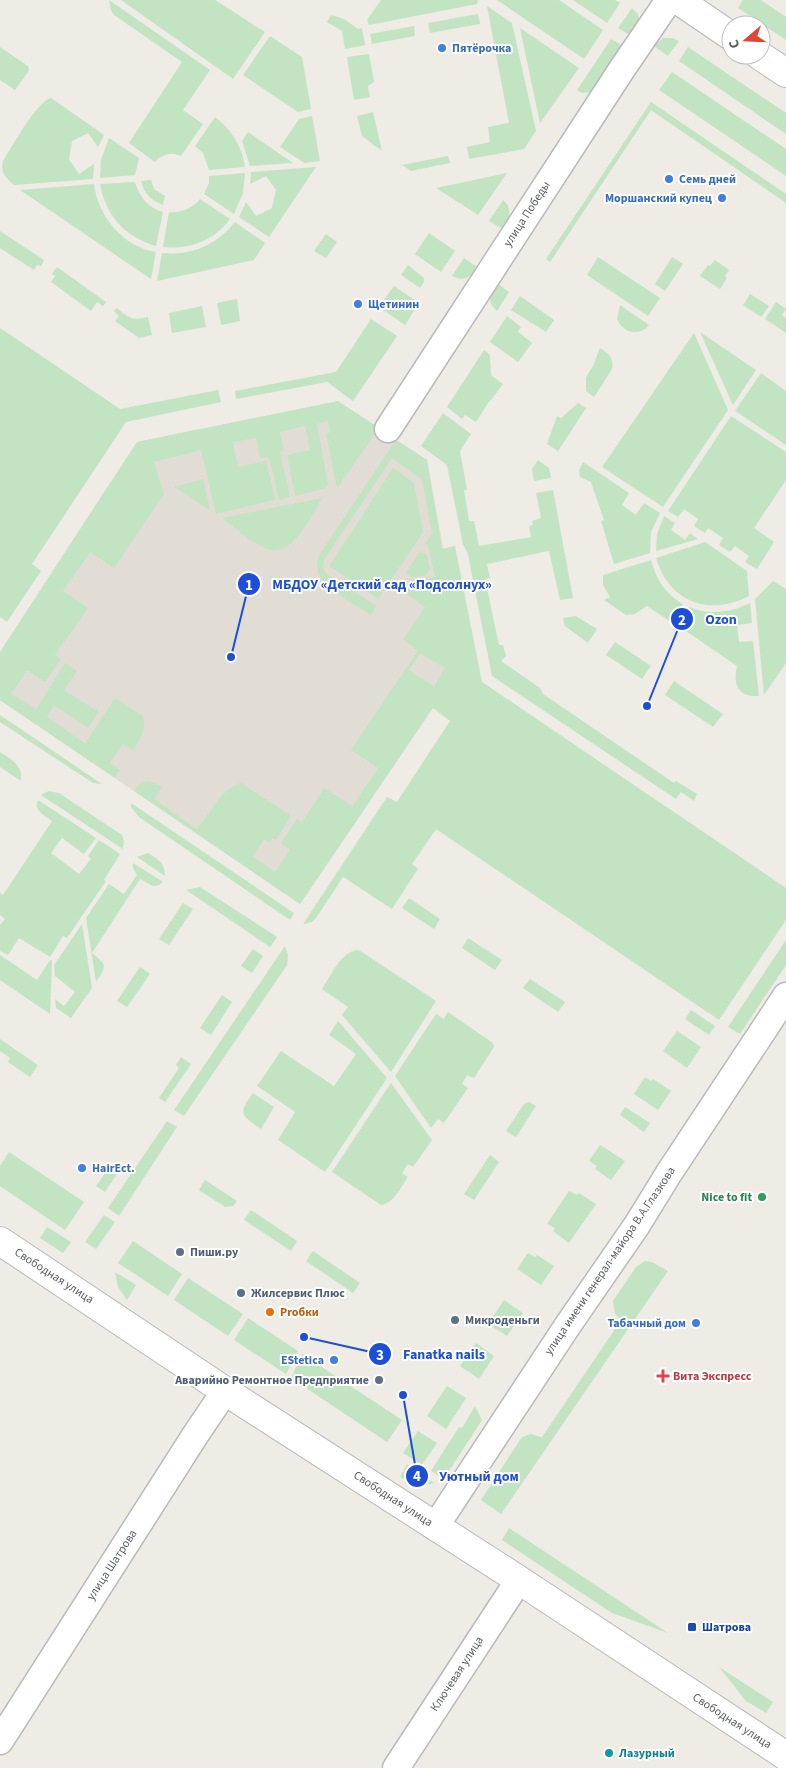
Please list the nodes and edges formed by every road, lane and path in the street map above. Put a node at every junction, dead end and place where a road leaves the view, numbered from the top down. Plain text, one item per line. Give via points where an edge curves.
1 (669, 0) edge
2 (678, 0) edge
3 (721, 29) edge
4 (771, 63) edge
5 (786, 73) edge
6 (388, 429) dead end
7 (786, 996) edge
8 (0, 1241) edge
9 (226, 1391) junction
10 (435, 1527) junction
11 (519, 1580) junction
12 (0, 1741) edge
13 (786, 1756) edge
14 (396, 1768) edge

1 - 6 street, улица Победы
2 - 3 main road
4 - 5 main road
7 - 10 street, улица имени генерал-майора В.А.Глазкова
8 - 9 main road, Свободная улица
9 - 10 main road, Свободная улица
9 - 12 street, улица Шатрова
10 - 11 main road, Свободная улица
11 - 13 main road, Свободная улица
11 - 14 street, Ключевая улица

